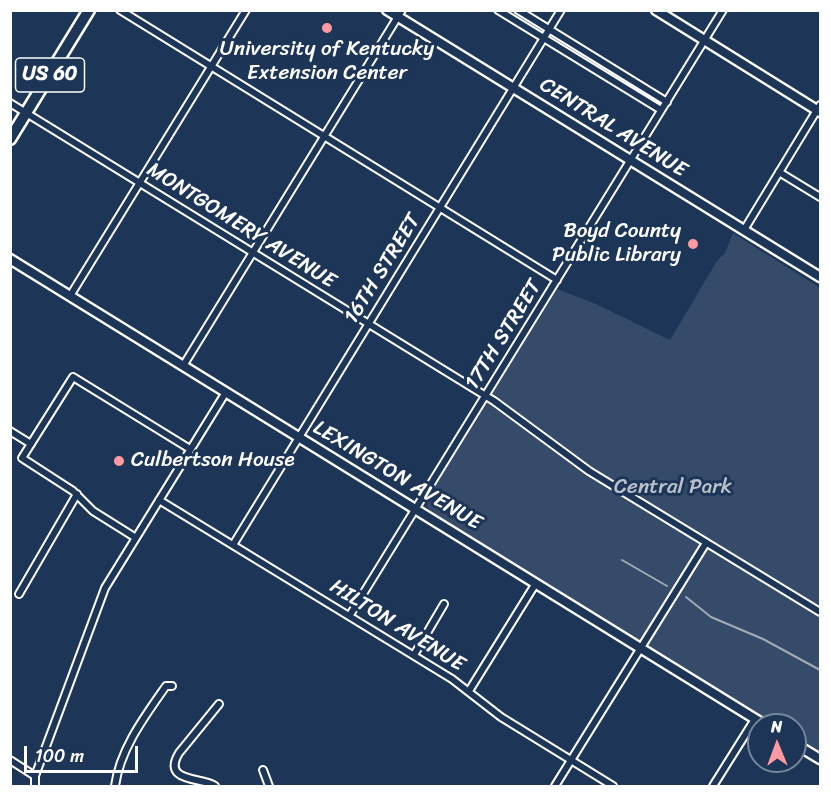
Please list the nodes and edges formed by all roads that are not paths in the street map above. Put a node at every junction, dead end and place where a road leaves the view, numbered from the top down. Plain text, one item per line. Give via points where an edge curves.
1 (89, 10) edge
2 (120, 10) edge
3 (246, 10) edge
4 (387, 10) edge
5 (498, 10) edge
6 (518, 10) edge
7 (561, 10) edge
8 (656, 10) edge
9 (723, 10) edge
10 (400, 14) edge
11 (550, 30) junction
12 (544, 39) junction
13 (705, 41) junction
14 (211, 67) junction
15 (514, 88) junction
16 (667, 102) junction
17 (10, 103) edge
18 (819, 109) edge
19 (662, 110) junction
20 (26, 113) junction
21 (324, 137) junction
22 (10, 139) edge
23 (630, 160) junction
24 (779, 172) junction
25 (139, 183) junction
26 (820, 197) edge
27 (441, 208) junction
28 (744, 230) junction
29 (253, 252) junction
30 (10, 259) edge
31 (820, 277) edge
32 (557, 280) junction
33 (70, 296) junction
34 (369, 324) junction
35 (183, 366) junction
36 (226, 392) junction
37 (485, 396) junction
38 (10, 431) edge
39 (299, 437) junction
40 (31, 444) junction
41 (190, 449) junction
42 (77, 494) junction
43 (159, 500) junction
44 (416, 508) junction
45 (136, 538) junction
46 (706, 543) junction
47 (233, 545) junction
48 (536, 583) junction
49 (20, 594) dead end
50 (444, 604) dead end
51 (820, 612) edge
52 (350, 615) junction
53 (642, 649) junction
54 (414, 655) junction
55 (172, 686) dead end
56 (469, 691) junction
57 (219, 704) dead end
58 (747, 715) edge
59 (747, 730) edge
60 (807, 751) edge
61 (820, 759) edge
62 (10, 760) edge
63 (572, 762) junction
64 (263, 770) dead end
65 (33, 783) edge
66 (115, 786) edge
67 (215, 786) edge
68 (269, 786) edge
69 (555, 786) edge
70 (613, 786) edge
71 (713, 786) edge

1 - 20 main road, US 60
2 - 14 street
3 - 14 street
4 - 10 street, CENTRAL AVENUE
5 - 12 street
6 - 11 street
7 - 11 street, 16TH STREET
8 - 13 street
9 - 13 street, 17TH STREET
10 - 15 street, CENTRAL AVENUE
10 - 21 street
11 - 12 street, 16TH STREET
11 - 16 street
12 - 15 street, 16TH STREET
12 - 19 street
13 - 16 street, 17TH STREET
13 - 18 street
14 - 21 street
14 - 25 street
15 - 23 street, CENTRAL AVENUE
15 - 27 street, 16TH STREET
16 - 19 street, 17TH STREET
17 - 20 street, MONTGOMERY AVENUE
18 - 24 street
19 - 23 street, 17TH STREET
20 - 22 main road, US 60
20 - 25 street, MONTGOMERY AVENUE
21 - 27 street
21 - 29 street
23 - 28 street, CENTRAL AVENUE
23 - 32 street, 17TH STREET
24 - 26 street
24 - 28 street
25 - 29 street, MONTGOMERY AVENUE
25 - 33 street
27 - 32 street
27 - 34 street, 16TH STREET
28 - 31 street, CENTRAL AVENUE
29 - 34 street, MONTGOMERY AVENUE
29 - 35 street
30 - 33 street, LEXINGTON AVENUE
32 - 37 street, 17TH STREET
33 - 35 street, LEXINGTON AVENUE
34 - 37 street, MONTGOMERY AVENUE
34 - 39 street, 16TH STREET
35 - 36 street, LEXINGTON AVENUE
36 - 39 street, LEXINGTON AVENUE
36 - 41 street
37 - 44 street, 17TH STREET
37 - 46 street, MONTGOMERY AVENUE via 589,471
38 - 40 street
39 - 44 street, LEXINGTON AVENUE
39 - 47 street, 16TH STREET
40 - 41 street via 73,377
40 - 42 street via 22,458
41 - 43 street
42 - 45 street via 93,512
42 - 49 street
43 - 45 street
43 - 47 street, HILTON AVENUE
44 - 48 street, LEXINGTON AVENUE
44 - 52 street, 17TH STREET
45 - 65 street via 105,588
46 - 51 street, MONTGOMERY AVENUE
46 - 53 street
47 - 52 street, HILTON AVENUE
48 - 53 street, LEXINGTON AVENUE
48 - 56 street
50 - 54 street
52 - 54 street, HILTON AVENUE
53 - 58 street, LEXINGTON AVENUE
53 - 63 street
54 - 56 street, HILTON AVENUE
55 - 66 street via 166,686 137,730 117,771
56 - 63 street, HILTON AVENUE via 501,717
57 - 67 street via 175,763 184,778
59 - 71 street
60 - 61 street
62 - 65 street
63 - 69 street
63 - 70 street, HILTON AVENUE
64 - 68 street

